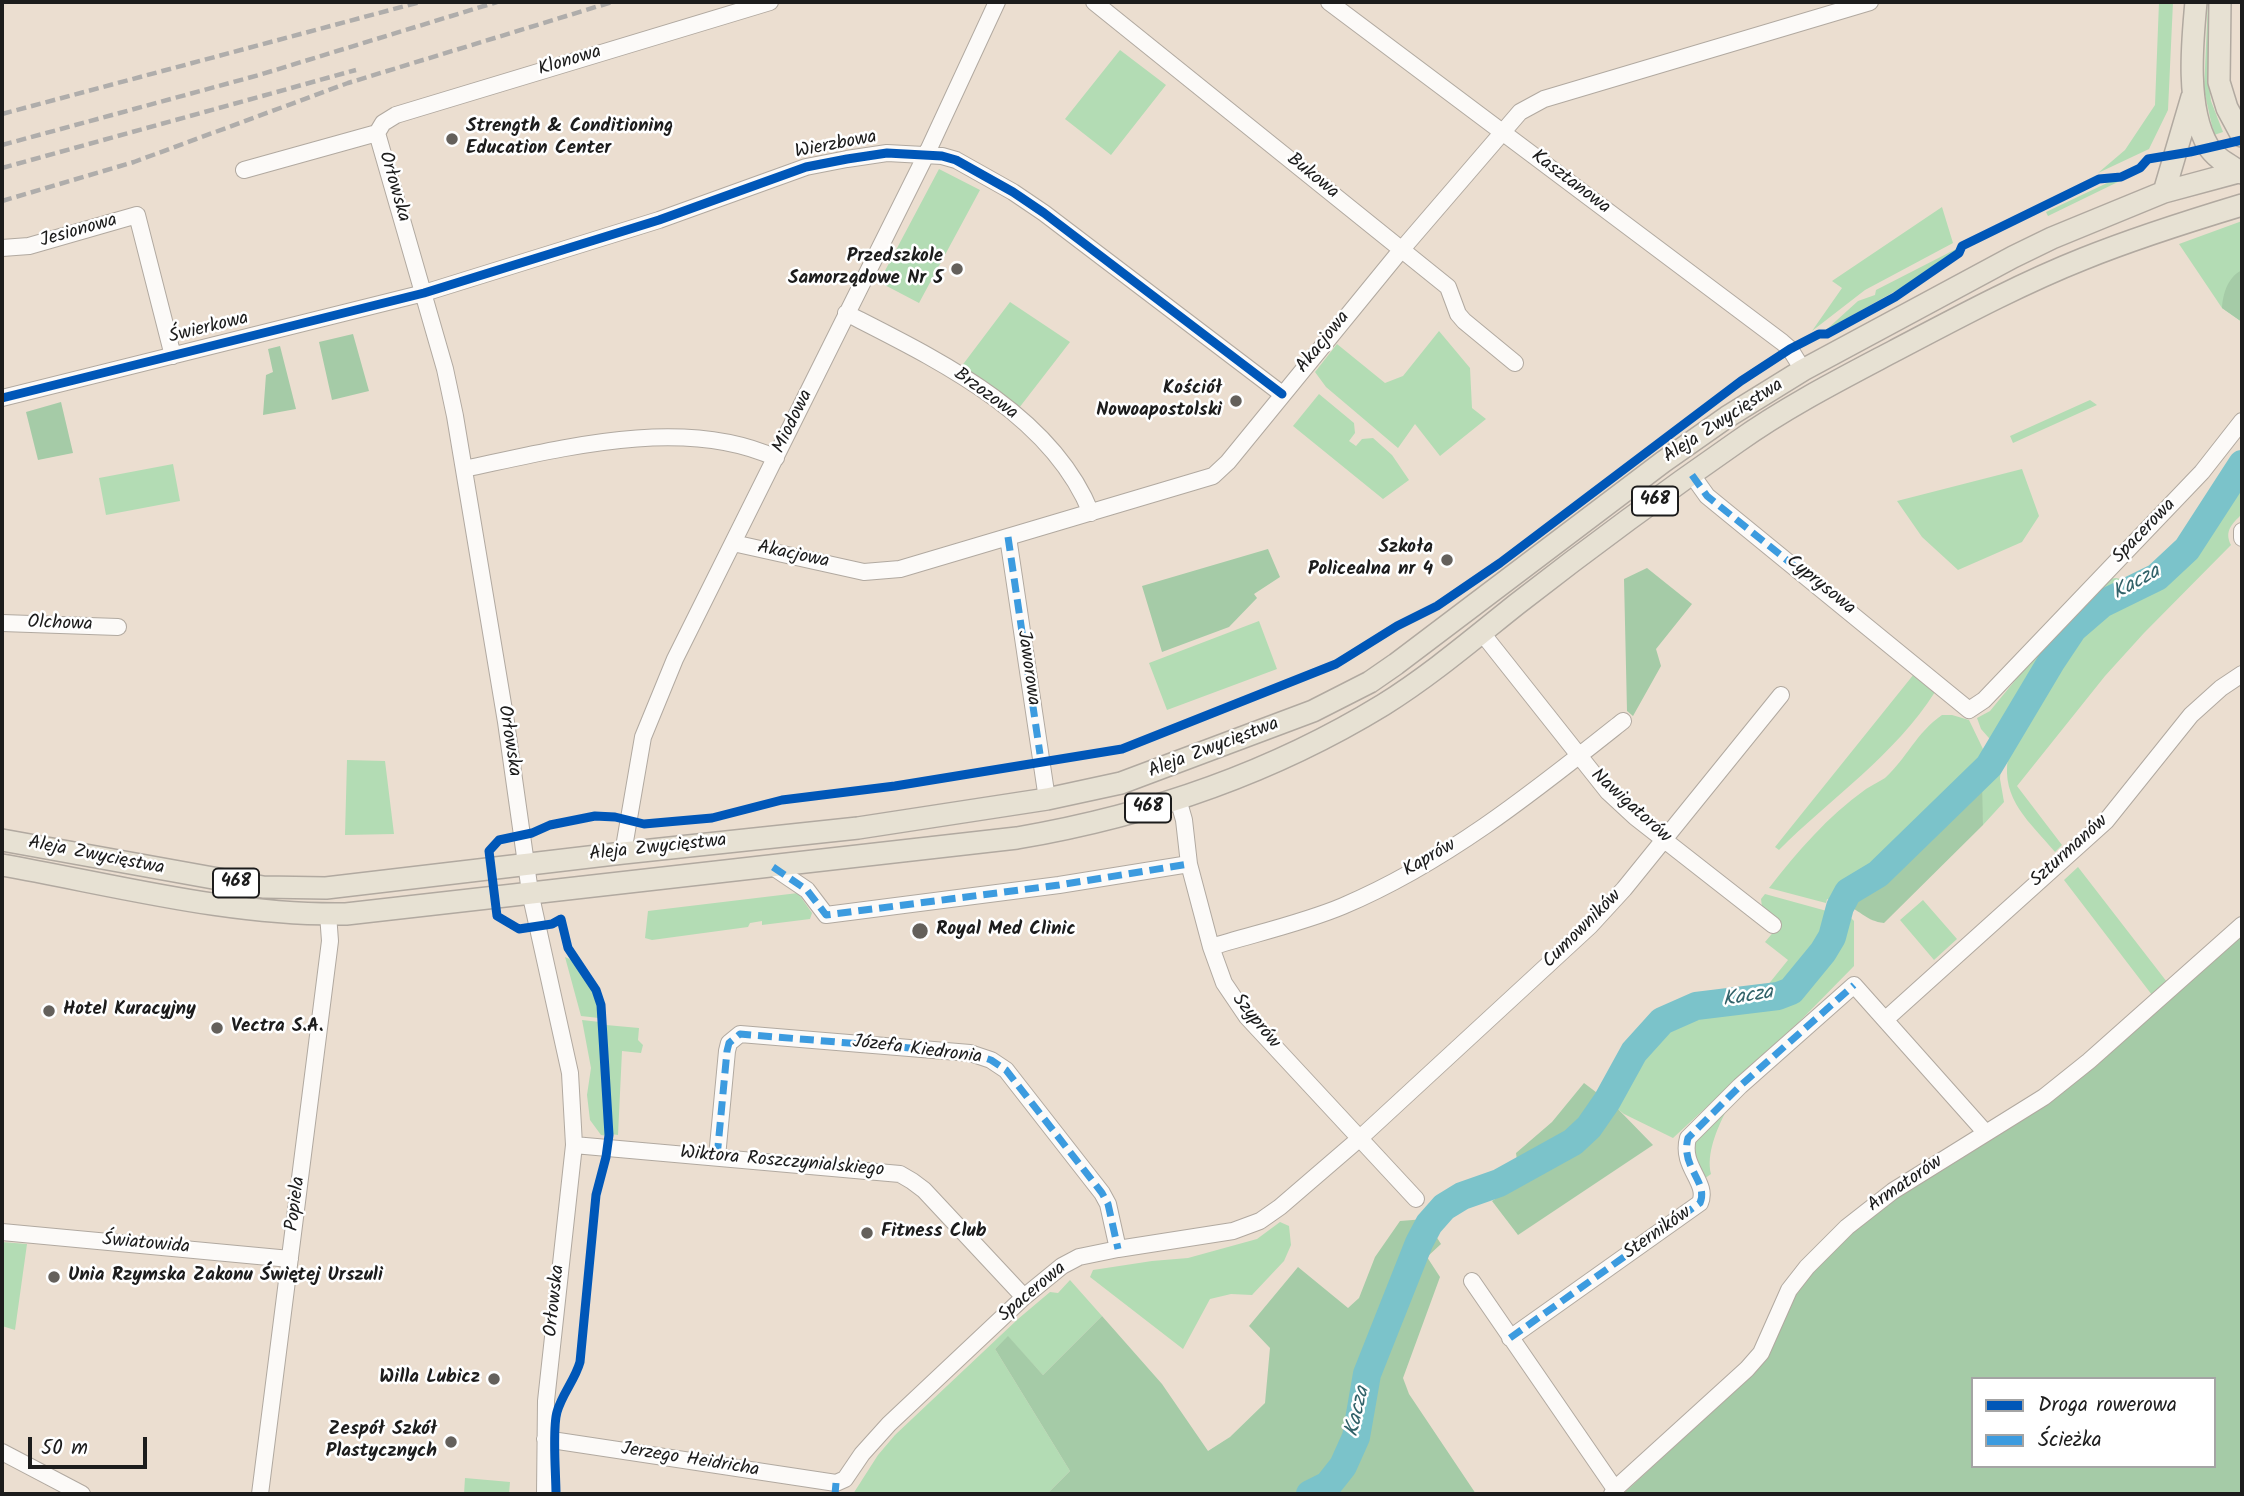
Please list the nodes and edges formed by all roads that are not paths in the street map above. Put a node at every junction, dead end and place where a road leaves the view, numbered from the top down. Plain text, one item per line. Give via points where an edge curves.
1 (770, 2) edge
2 (997, 2) edge
3 (1094, 2) edge
4 (1329, 2) edge
5 (1870, 2) edge
6 (2196, 2) edge
7 (2220, 2) edge
8 (2194, 92) junction
9 (1502, 132) junction
10 (377, 133) junction
11 (2242, 136) edge
12 (926, 155) junction
13 (244, 170) dead end
14 (2242, 170) edge
15 (2164, 192) junction
16 (2242, 205) edge
17 (2221, 212) junction
18 (2, 248) edge
19 (1401, 250) junction
20 (424, 293) junction
21 (846, 313) junction
22 (173, 356) junction
23 (1515, 363) dead end
24 (1803, 370) junction
25 (1282, 394) junction
26 (2, 398) edge
27 (2242, 421) edge
28 (776, 458) junction
29 (464, 469) junction
30 (1692, 475) junction
31 (1090, 513) junction
32 (2242, 531) edge
33 (1008, 537) junction
34 (2242, 538) edge
35 (733, 543) junction
36 (2, 623) edge
37 (118, 627) dead end
38 (1482, 633) junction
39 (2242, 674) edge
40 (1781, 695) dead end
41 (1952, 695) joint
42 (1623, 721) dead end
43 (1578, 756) junction
44 (1047, 799) junction
45 (1178, 799) junction
46 (2, 840) edge
47 (1664, 840) junction
48 (623, 853) junction
49 (527, 864) junction
50 (1189, 864) junction
51 (2, 865) edge
52 (773, 867) junction
53 (530, 892) junction
54 (328, 914) junction
55 (1773, 925) dead end
56 (2242, 925) edge
57 (1211, 947) junction
58 (1886, 1019) junction
59 (1985, 1132) junction
60 (1359, 1139) junction
61 (573, 1145) junction
62 (716, 1157) junction
63 (1416, 1199) dead end
64 (2, 1232) edge
65 (1118, 1249) junction
66 (290, 1259) junction
67 (1472, 1281) dead end
68 (1024, 1297) junction
69 (1510, 1338) junction
70 (545, 1439) junction
71 (2, 1452) edge
72 (836, 1489) edge
73 (1614, 1492) edge
74 (82, 1494) edge
75 (260, 1494) edge
76 (545, 1494) edge

1 - 10 street, Klonowa via 396,115
2 - 12 street, Miodowa
3 - 19 street, Bukowa
4 - 9 street, Kasztanowa
5 - 9 street, Akacjowa via 1544,99 1521,112
6 - 8 main road
7 - 11 main road via 2219,82
8 - 14 main road via 2209,148 2223,162
8 - 15 main road
9 - 19 street, Akacjowa
9 - 24 street, Kasztanowa via 1783,342
10 - 13 street, Orłowska
10 - 20 street, Orłowska
12 - 20 street, Wierzbowa via 887,153 806,167 659,220
12 - 21 street, Miodowa
12 - 25 street, Wierzbowa via 971,167 1034,206
14 - 15 main road, Aleja Zwycięstwa / 468
14 - 17 main road
15 - 24 main road, Aleja Zwycięstwa / 468 via 2013,257
16 - 17 main road, Aleja Zwycięstwa / 468
17 - 30 main road, Aleja Zwycięstwa / 468 via 2080,260 1956,318 1786,411
18 - 22 street, Jesionowa via 29,246 137,215
19 - 23 street, Bukowa via 1448,287 1464,321
19 - 25 street, Akacjowa
20 - 22 street, Świerkowa
20 - 29 street, Orłowska via 448,379
21 - 28 street, Miodowa
21 - 31 street, Brzozowa via 945,366 999,402 1061,460 1075,478
22 - 26 street, Świerkowa
24 - 44 main road, Aleja Zwycięstwa / 468 via 1662,462 1360,687 1313,711 1165,768 1096,790
25 - 31 street, Akacjowa via 1213,476
27 - 41 street, Spacerowa via 2202,471 1984,700 1969,710
28 - 29 street via 746,447 683,438 622,440
28 - 35 street, Miodowa
29 - 49 street, Orłowska
30 - 38 main road, Aleja Zwycięstwa / 468
30 - 41 street, Cyprysowa via 1707,496
31 - 33 street, Akacjowa
32 - 34 street
33 - 35 street, Akacjowa via 879,572
33 - 44 street, Jaworowa
35 - 48 street, Miodowa via 675,659 643,737
36 - 37 street, Olchowa
38 - 43 street, Nawigatorów
38 - 45 main road, Aleja Zwycięstwa / 468 via 1420,680 1318,741 1237,779
39 - 58 street, Szturmanów via 2192,715 2106,821
40 - 47 street, Cumowników
42 - 43 street, Kaprów
43 - 47 street, Nawigatorów via 1608,792
43 - 57 street, Kaprów via 1487,825 1413,870 1342,906
44 - 48 main road, Aleja Zwycięstwa / 468 via 858,828
45 - 50 street, Szyprów
45 - 52 main road, Aleja Zwycięstwa / 468 via 1115,818 1017,838
46 - 49 main road, Aleja Zwycięstwa / 468 via 263,887 326,888
47 - 55 street, Nawigatorów
47 - 60 street, Cumowników via 1590,926
48 - 49 main road, Aleja Zwycięstwa / 468
49 - 53 street, Orłowska
50 - 52 street via 826,915 807,890
50 - 57 street, Szyprów
51 - 54 main road, Aleja Zwycięstwa / 468 via 229,906
52 - 53 main road, Aleja Zwycięstwa / 468
53 - 54 main road, Aleja Zwycięstwa / 468
53 - 61 street, Orłowska via 570,1073
54 - 66 street, Popiela via 330,941
56 - 59 street, Armatorów via 2089,1061 2044,1097
57 - 60 street, Szyprów via 1224,983 1247,1017
58 - 59 street
58 - 69 street, Sterników via 1854,985 1688,1138 1687,1161 1702,1191 1700,1203
59 - 73 street, Armatorów via 1893,1191 1847,1227 1789,1290 1760,1353 1747,1369
60 - 63 street, Szyprów
60 - 65 street, Spacerowa via 1260,1221 1233,1231
61 - 62 street, Wiktora Roszczynialskiego
61 - 70 street, Orłowska
62 - 65 street, Józefa Kiedronia via 727,1051 740,1034 984,1056 1006,1070 1102,1193
62 - 68 street, Wiktora Roszczynialskiego via 900,1174 924,1190
64 - 66 street, Światowida
65 - 68 street, Spacerowa via 1079,1257
66 - 75 street, Popiela
67 - 69 street
68 - 72 street, Spacerowa via 888,1424
69 - 73 street
70 - 72 street, Jerzego Heidricha
70 - 76 street, Orłowska
71 - 74 street

